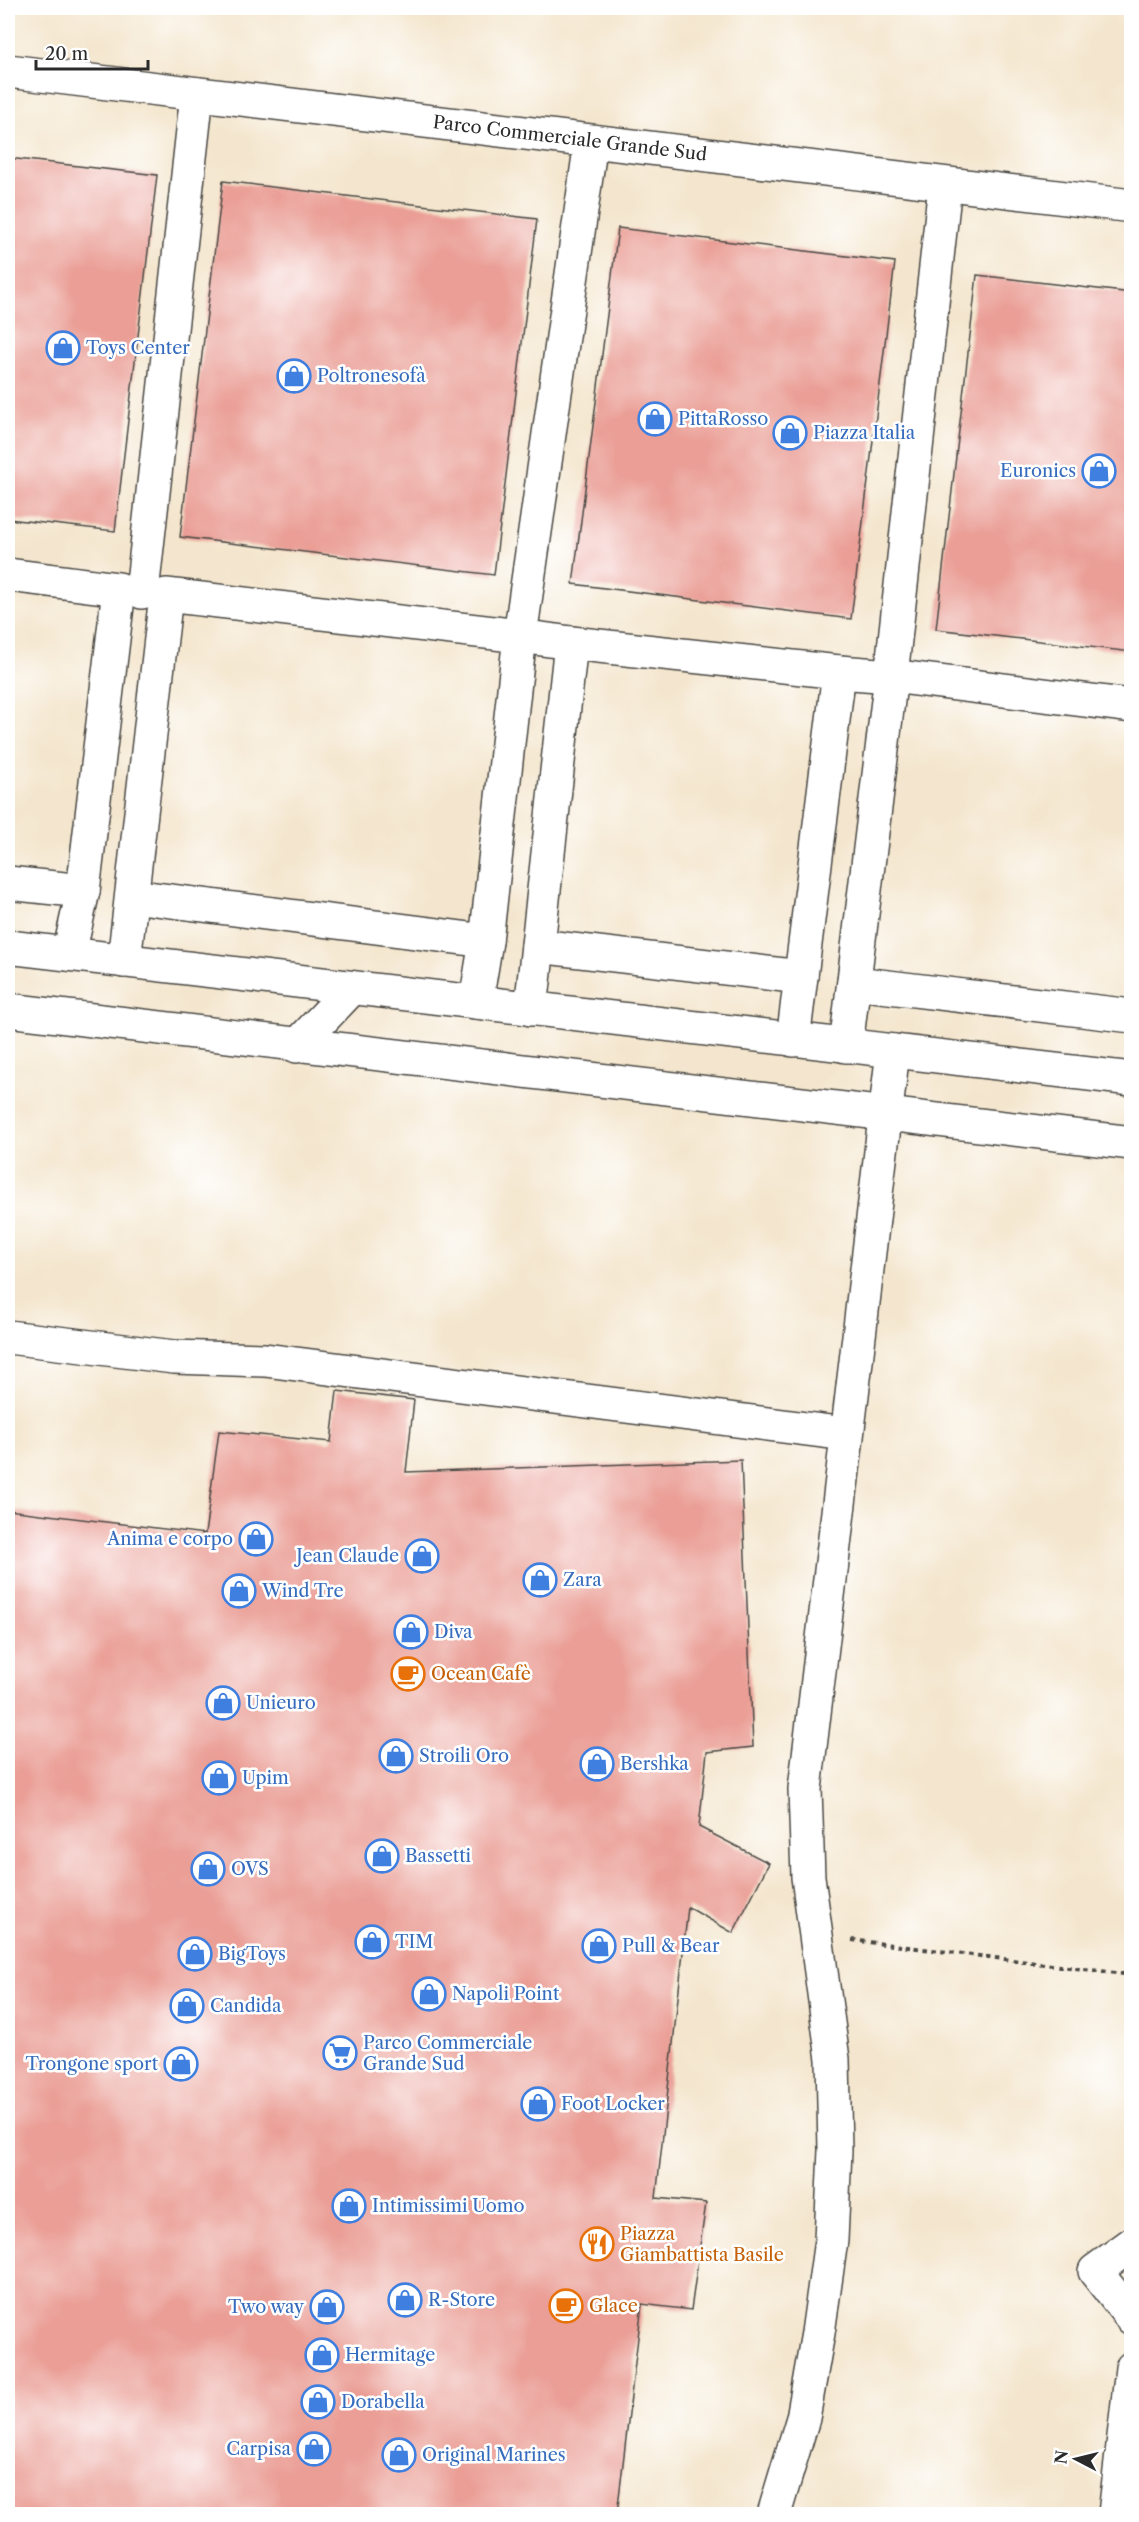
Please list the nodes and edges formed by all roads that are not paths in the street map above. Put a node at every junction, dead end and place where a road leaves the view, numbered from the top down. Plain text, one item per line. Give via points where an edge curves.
1 (8, 72) edge
2 (197, 94) junction
3 (591, 142) junction
4 (945, 185) junction
5 (1131, 206) edge
6 (8, 575) edge
7 (142, 592) junction
8 (520, 636) junction
9 (571, 643) junction
10 (839, 672) junction
11 (891, 676) junction
12 (1131, 706) edge
13 (8, 883) edge
14 (83, 891) junction
15 (132, 896) junction
16 (486, 941) junction
17 (538, 946) junction
18 (8, 947) edge
19 (69, 954) junction
20 (124, 961) junction
21 (801, 977) junction
22 (855, 983) junction
23 (352, 988) junction
24 (476, 1002) junction
25 (531, 1009) junction
26 (8, 1010) edge
27 (1131, 1016) edge
28 (794, 1040) junction
29 (297, 1046) junction
30 (846, 1046) junction
31 (893, 1051) junction
32 (1131, 1079) edge
33 (885, 1116) junction
34 (1131, 1143) edge
35 (8, 1337) edge
36 (846, 1434) junction
37 (1131, 2244) edge
38 (1131, 2318) edge
39 (1131, 2368) edge
40 (774, 2514) edge
41 (1115, 2514) edge

1 - 2 street, Parco Commerciale Grande Sud
2 - 3 street, Parco Commerciale Grande Sud
2 - 7 street
3 - 4 street, Parco Commerciale Grande Sud
3 - 8 street
4 - 5 street, Parco Commerciale Grande Sud
4 - 11 street
6 - 7 street
7 - 8 street
7 - 14 street
7 - 15 street
8 - 9 street
8 - 16 street
9 - 10 street
9 - 17 street
10 - 11 street
10 - 21 street
11 - 12 street
11 - 22 street
13 - 14 street
14 - 19 street
15 - 16 street
15 - 20 street
16 - 24 street
17 - 21 street
17 - 25 street
18 - 19 street
19 - 20 street
20 - 23 street
21 - 28 street
22 - 27 street
22 - 30 street
23 - 24 street
23 - 29 street
24 - 25 street
25 - 28 street
26 - 29 street
28 - 30 street
29 - 33 street
30 - 31 street
31 - 32 street
31 - 33 street
33 - 34 street
33 - 36 street
35 - 36 street via 174,1357 265,1360
36 - 40 street via 805,1789 808,1877 833,2059 835,2150 831,2240 803,2418
37 - 38 street via 1095,2271
39 - 41 street

